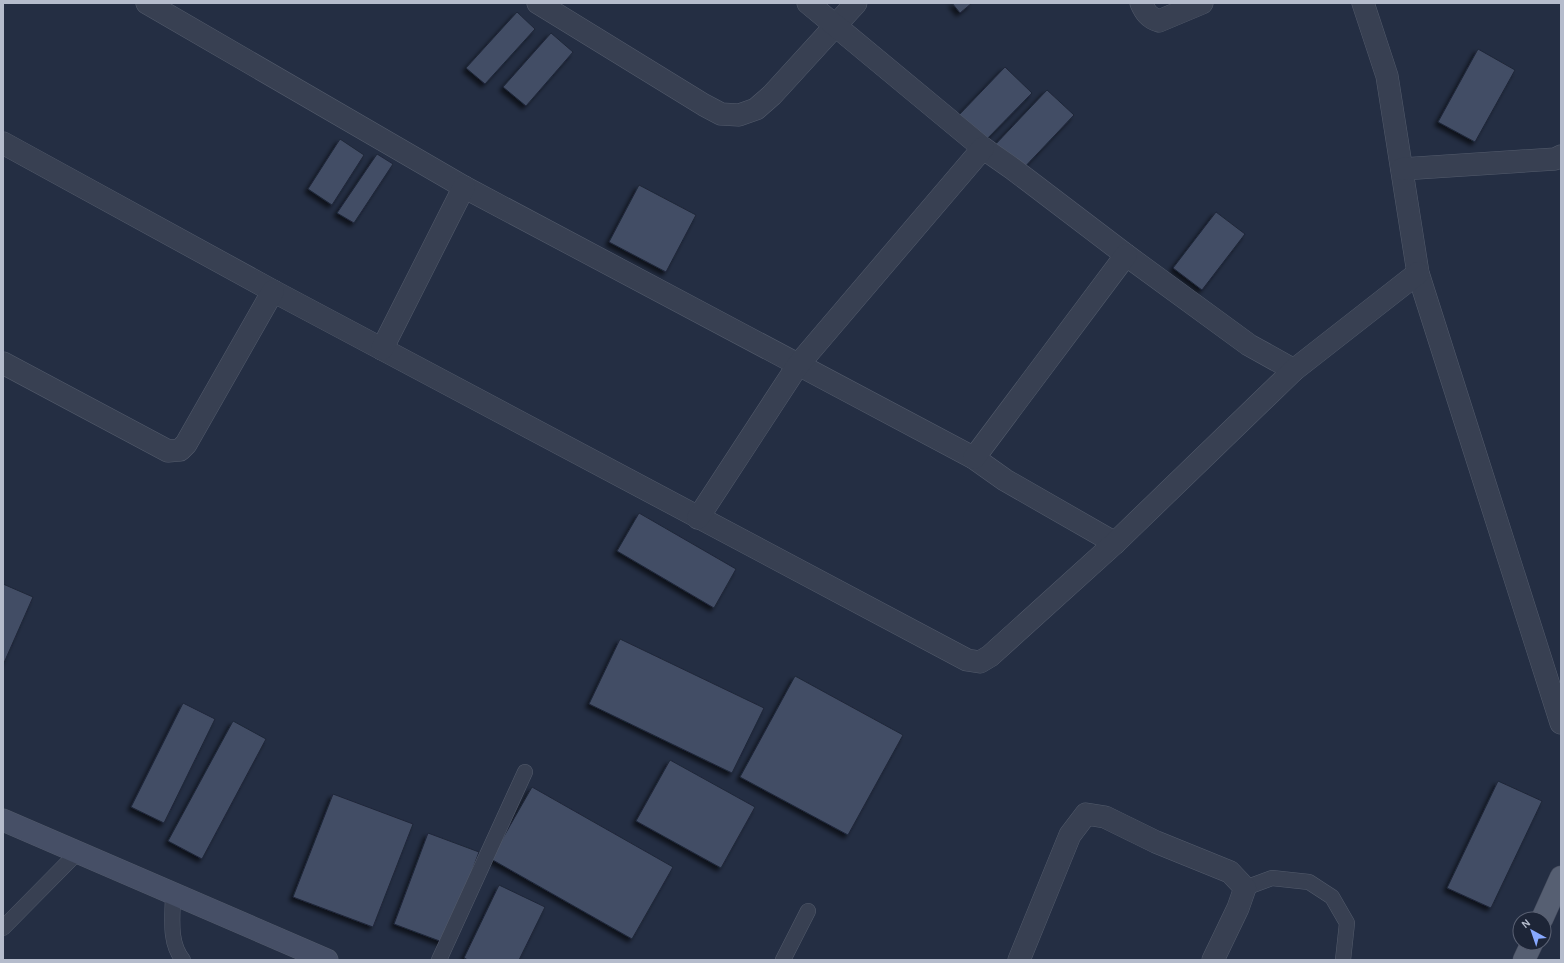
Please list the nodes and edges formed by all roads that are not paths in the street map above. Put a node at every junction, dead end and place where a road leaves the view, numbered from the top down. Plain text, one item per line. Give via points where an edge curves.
1 (147, 3) edge
2 (538, 3) edge
3 (808, 3) edge
4 (856, 3) edge
5 (1140, 3) edge
6 (1202, 3) edge
7 (1363, 3) edge
8 (835, 26) junction
9 (3, 143) edge
10 (983, 148) junction
11 (1561, 156) edge
12 (1402, 169) junction
13 (464, 187) junction
14 (1126, 255) junction
15 (1418, 274) junction
16 (273, 291) junction
17 (382, 349) junction
18 (3, 363) edge
19 (798, 365) junction
20 (1294, 370) junction
21 (974, 458) junction
22 (698, 518) junction
23 (1115, 543) junction
24 (1561, 724) edge
25 (525, 772) dead end
26 (3, 820) edge
27 (78, 852) junction
28 (1561, 877) edge
29 (1245, 888) junction
30 (173, 893) junction
31 (808, 911) dead end
32 (1546, 911) edge
33 (3, 928) edge
34 (319, 958) edge
35 (183, 960) edge
36 (439, 960) edge
37 (783, 960) edge
38 (1019, 960) edge
39 (1213, 960) edge
40 (1343, 960) edge

1 - 13 street
2 - 8 street via 721,114 739,115 756,109
3 - 8 street
4 - 8 street
5 - 6 street via 1152,19 1159,21
7 - 12 street via 1387,76
8 - 10 street
9 - 16 street
10 - 14 street
10 - 19 street
11 - 12 street via 1555,159
12 - 15 street
13 - 17 street
13 - 19 street
14 - 20 street via 1249,345
14 - 21 street
15 - 20 street
15 - 24 street
16 - 17 street
16 - 18 street via 186,444 180,450 168,451
17 - 22 street
19 - 21 street
19 - 22 street
20 - 23 street
21 - 23 street via 1005,480
22 - 23 street via 967,660 980,662 990,656
25 - 36 lane
26 - 27 main road
27 - 30 main road
27 - 33 lane
28 - 32 main road
29 - 38 street via 1230,872 1156,842 1105,817 1086,814 1070,835
29 - 39 street
29 - 40 lane via 1272,878 1309,882 1332,897 1347,923
30 - 34 main road
30 - 35 lane via 173,940
31 - 37 lane

